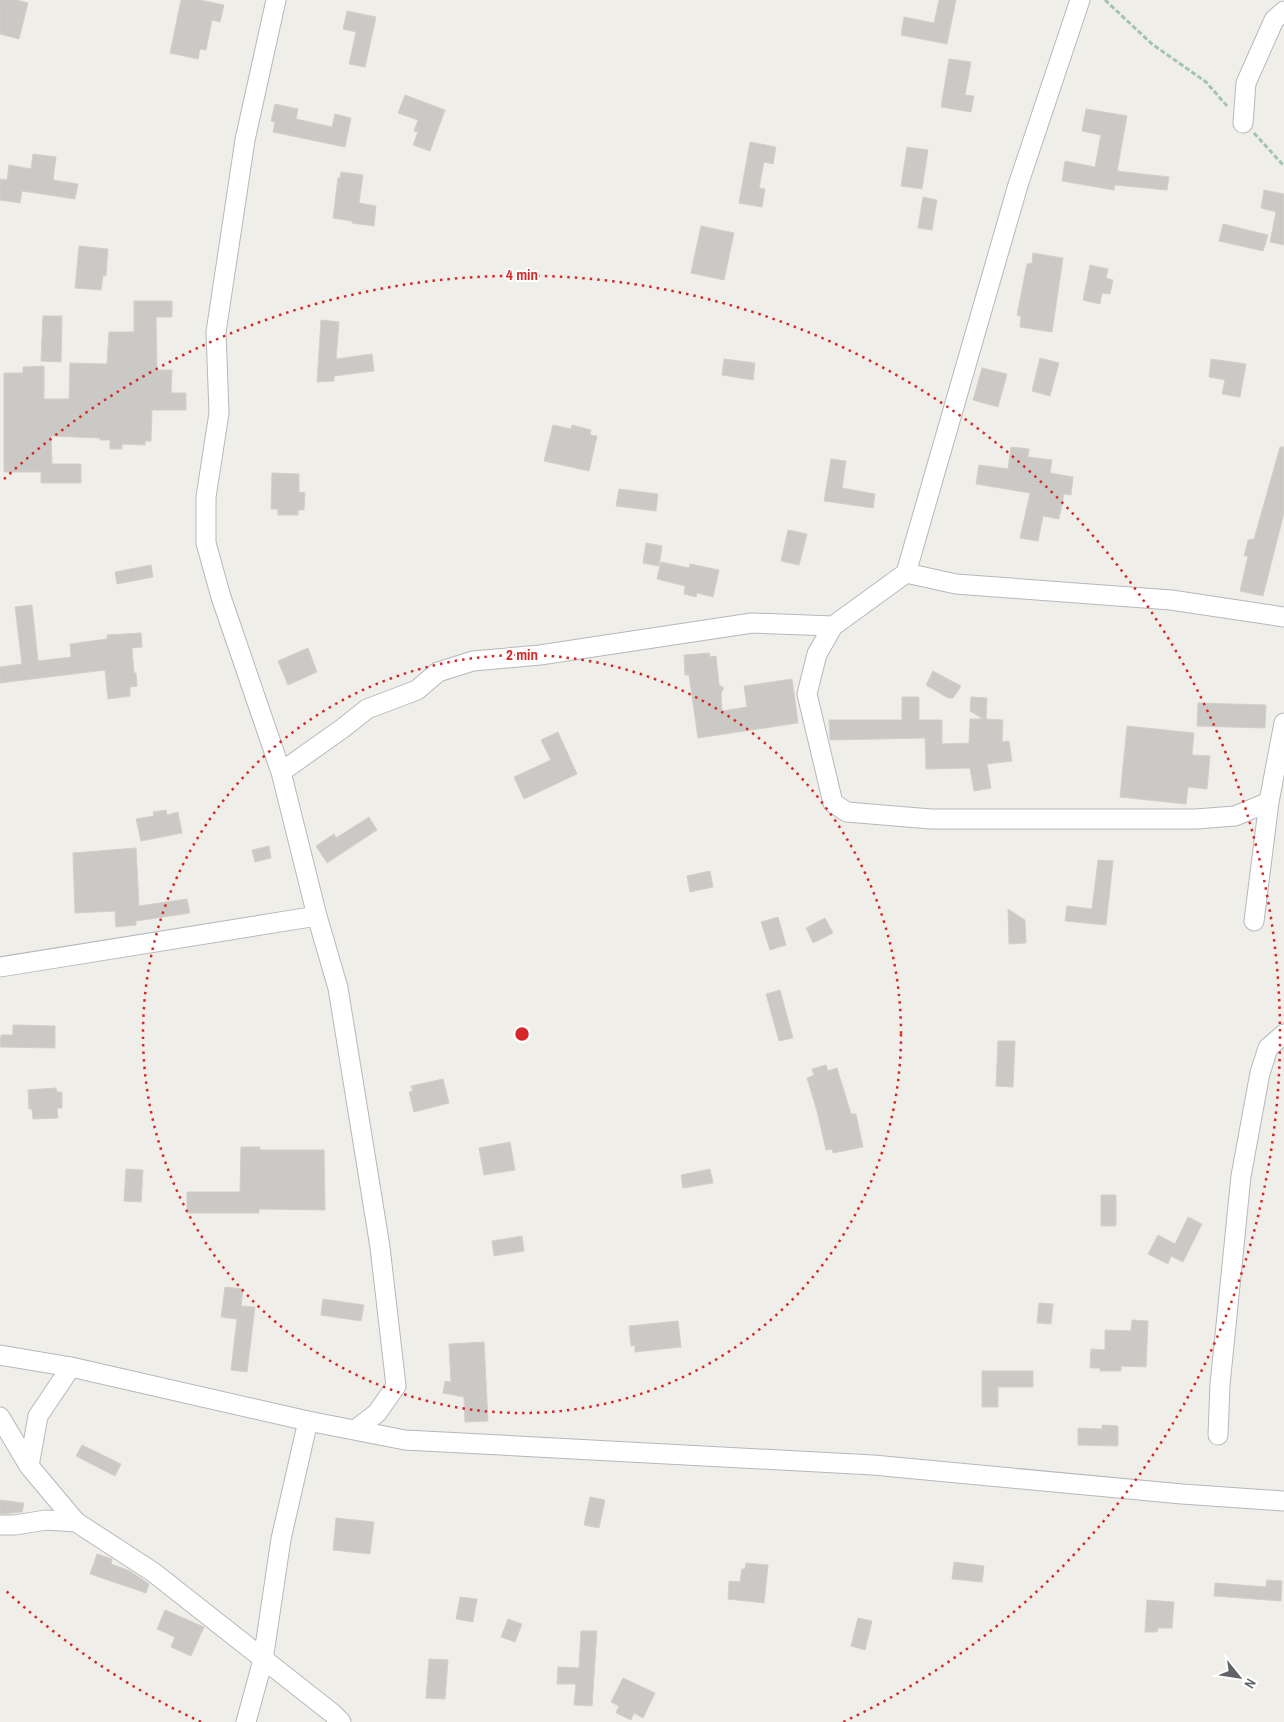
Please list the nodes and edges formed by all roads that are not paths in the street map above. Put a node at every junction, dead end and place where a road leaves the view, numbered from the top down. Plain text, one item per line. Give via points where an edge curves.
1 (276, 0) edge
2 (1080, 0) edge
3 (1284, 11) edge
4 (1243, 123) road end
5 (906, 573) junction
6 (1284, 617) edge
7 (833, 626) junction
8 (1284, 722) edge
9 (281, 772) junction
10 (1269, 802) junction
11 (317, 916) junction
12 (1254, 922) dead end
13 (0, 967) edge
14 (1284, 1034) edge
15 (0, 1355) edge
16 (72, 1368) junction
17 (0, 1417) edge
18 (308, 1421) junction
19 (355, 1430) junction
20 (1218, 1435) dead end
21 (29, 1466) junction
22 (1284, 1501) edge
23 (76, 1522) junction
24 (0, 1525) edge
25 (263, 1660) junction
26 (246, 1722) edge
27 (341, 1722) edge

1 - 9 street via 245,140 216,332 219,413 206,497 206,543
2 - 5 street via 1018,185
3 - 4 street via 1274,20 1246,84
5 - 6 street via 956,584 1171,600
5 - 7 street
7 - 9 street via 752,623 540,656 473,661 438,672 417,690 367,709
7 - 10 street via 817,654 807,694 833,803 847,812 931,818 1196,819 1235,816
8 - 10 street
9 - 11 street
10 - 12 street
11 - 13 street
11 - 19 street via 338,988 380,1247 396,1386 377,1413
14 - 20 street via 1268,1048 1260,1074 1241,1176
15 - 16 street
16 - 18 street
16 - 21 street via 38,1416
17 - 21 street
18 - 19 street
18 - 25 street via 281,1539
19 - 22 street via 405,1440 873,1466
21 - 23 street
23 - 24 street via 46,1520
23 - 25 street via 153,1572
25 - 26 street
25 - 27 street

